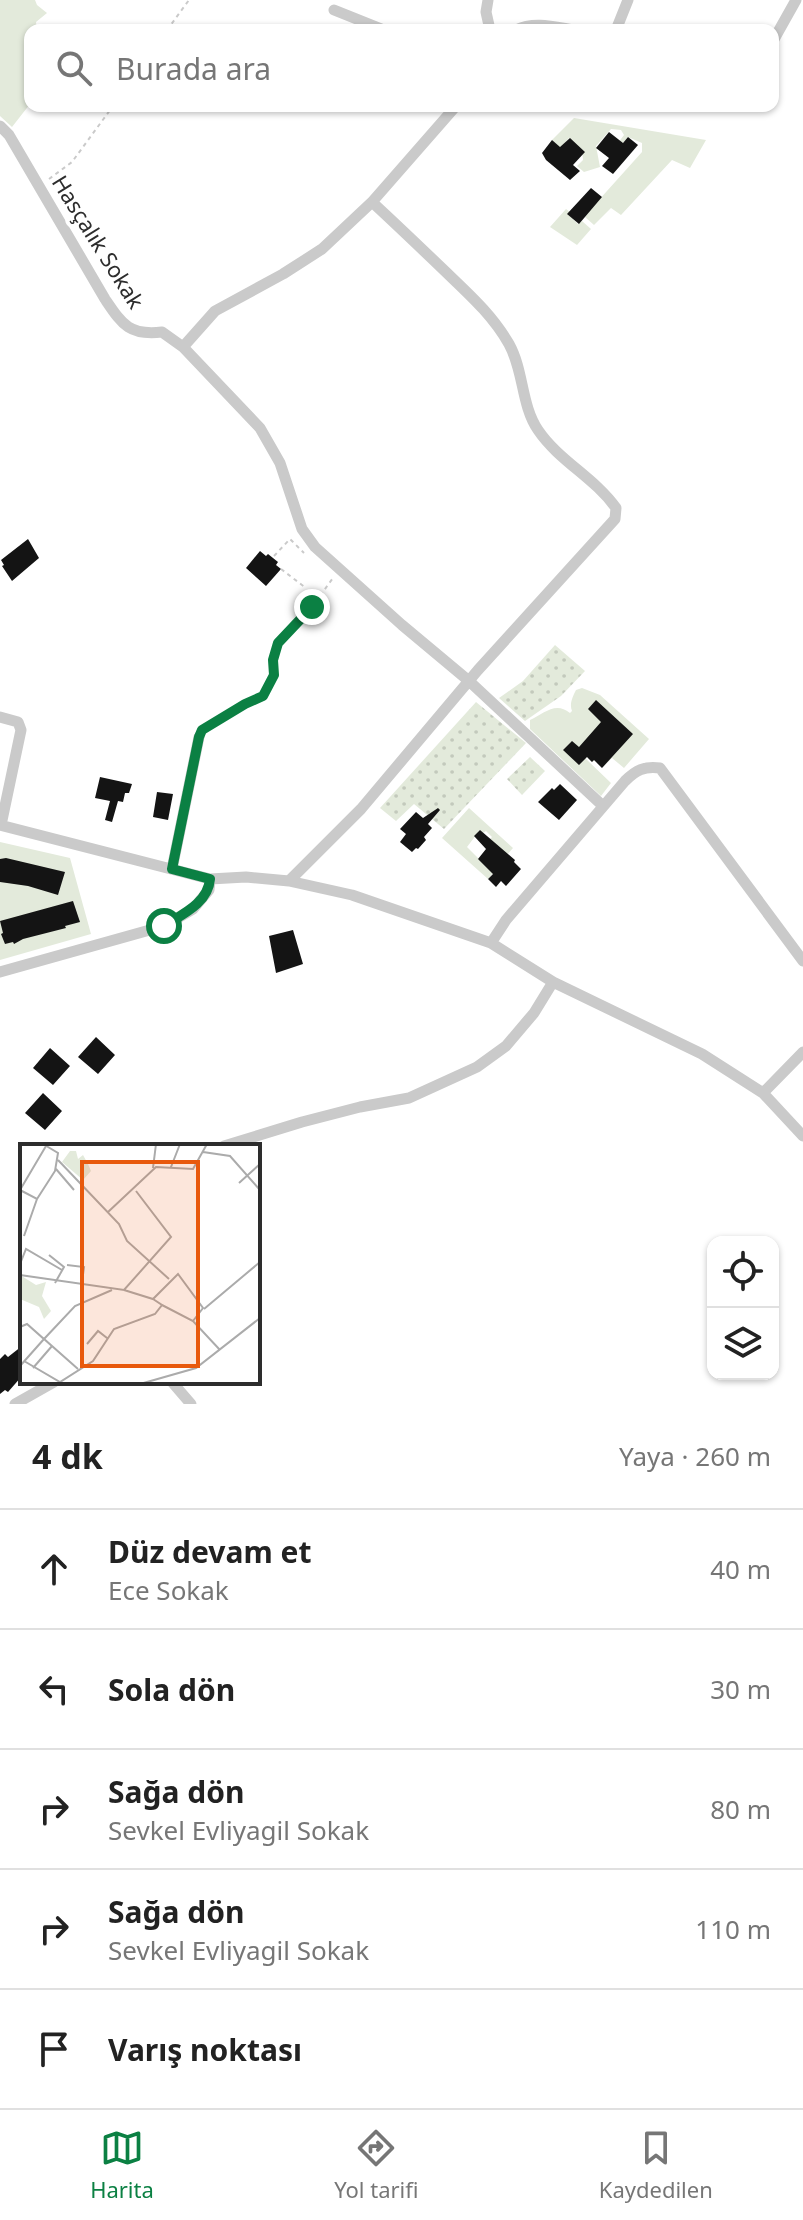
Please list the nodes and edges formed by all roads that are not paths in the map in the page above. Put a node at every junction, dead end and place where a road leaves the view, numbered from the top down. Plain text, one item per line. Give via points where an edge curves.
1 (488, 0) edge
2 (628, 0) edge
3 (796, 0) edge
4 (334, 10) dead end
5 (369, 24) edge
6 (489, 24) edge
7 (618, 24) edge
8 (779, 30) edge
9 (451, 112) edge
10 (0, 126) edge
11 (372, 202) junction
12 (183, 347) junction
13 (469, 681) junction
14 (0, 717) edge
15 (199, 737) road end
16 (603, 806) junction
17 (0, 825) edge
18 (172, 869) junction
19 (210, 879) junction
20 (289, 881) junction
21 (491, 943) junction
22 (803, 961) edge
23 (0, 972) edge
24 (553, 982) junction
25 (803, 1052) edge
26 (763, 1093) junction
27 (803, 1136) edge
28 (231, 1144) edge
29 (50, 1384) edge
30 (174, 1384) edge
31 (15, 1404) edge
32 (191, 1404) edge

1 - 6 street
2 - 7 street
3 - 8 street
4 - 5 street
9 - 11 street
10 - 12 street, Hasçalık Sokak via 121,323 143,334 162,332
11 - 12 street via 322,249 215,311
11 - 13 street via 492,316 510,345 536,427 616,508 615,519
12 - 13 street via 260,428 280,463 302,529 315,547
13 - 16 street
13 - 20 street via 361,809
14 - 17 street via 18,722 21,730
15 - 18 street
16 - 21 street
16 - 22 street via 634,772 646,766 660,768
17 - 18 street
18 - 19 street
19 - 20 street
19 - 23 street via 209,890 193,909 164,926
20 - 21 street via 352,895
21 - 24 street
24 - 26 street via 702,1054
24 - 28 street via 506,1046 477,1067 409,1098
25 - 26 street
26 - 27 street
29 - 31 street
30 - 32 street

